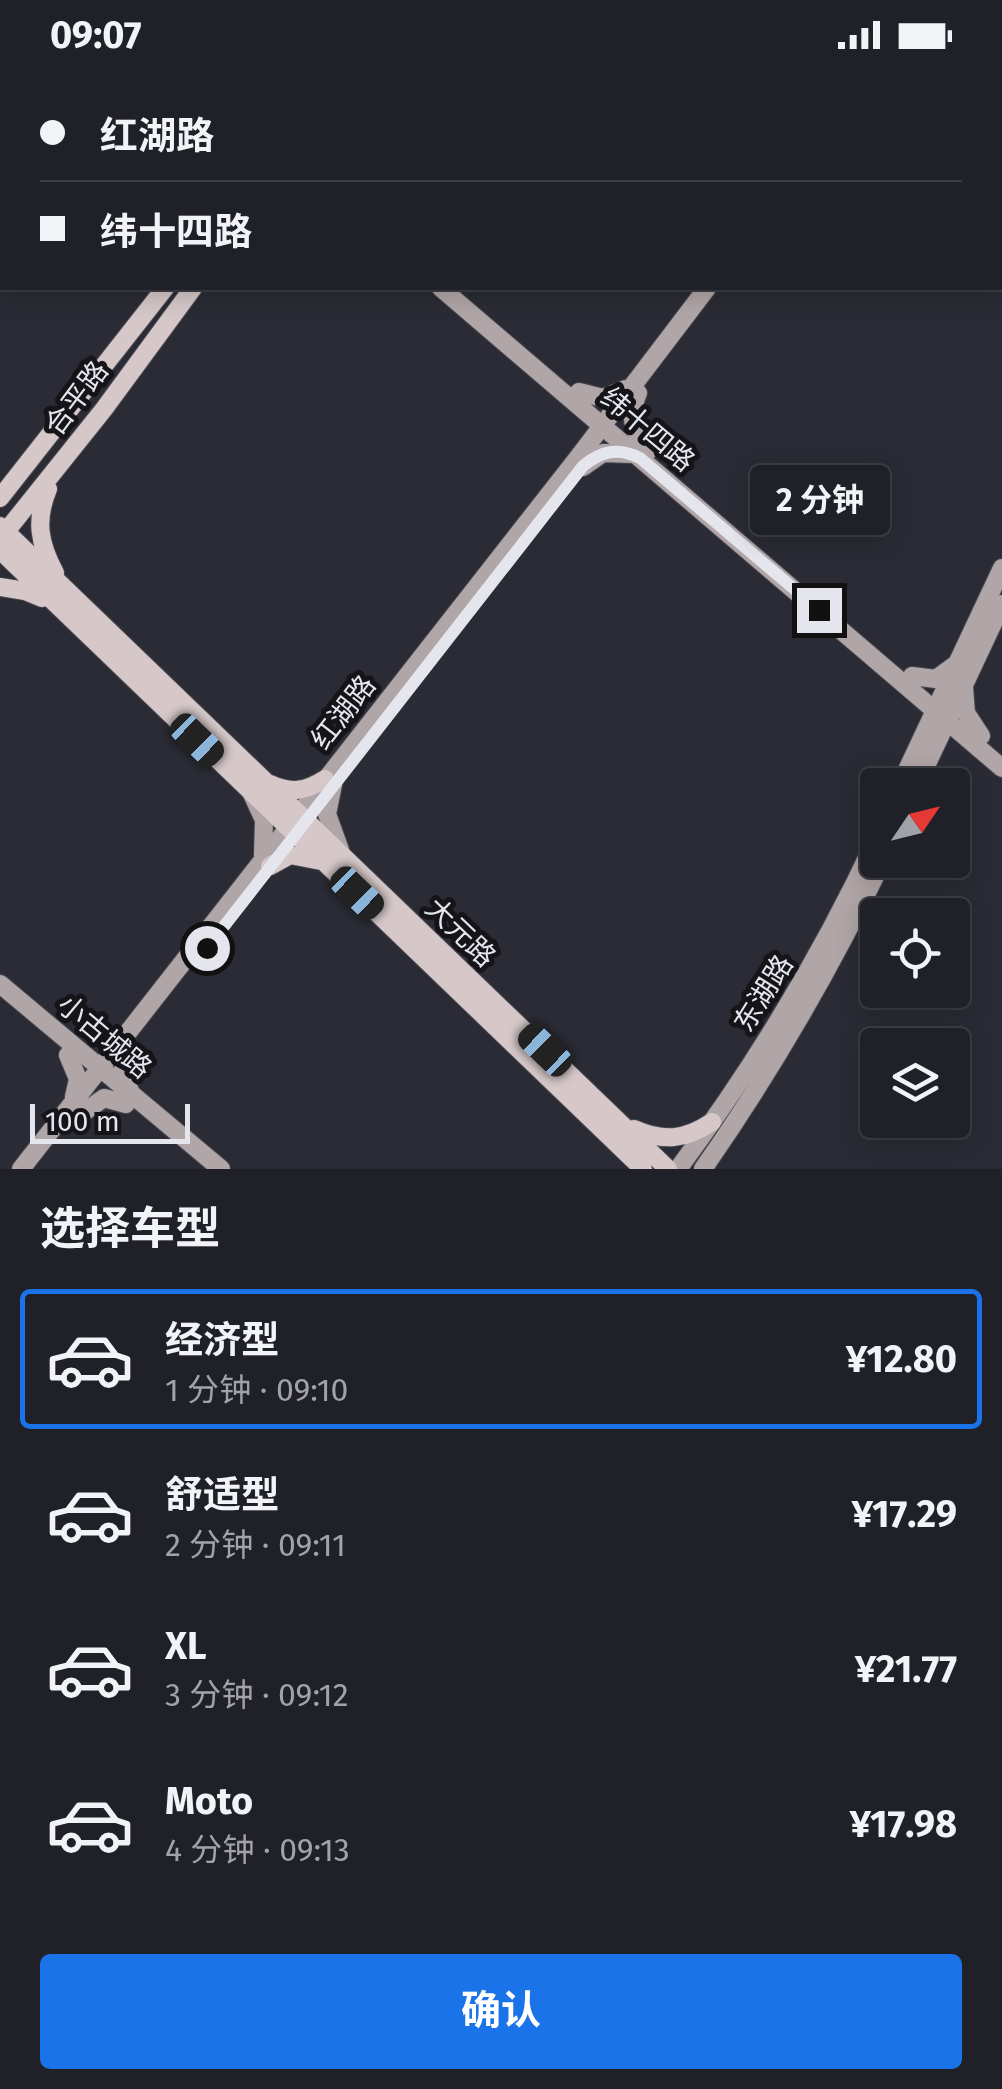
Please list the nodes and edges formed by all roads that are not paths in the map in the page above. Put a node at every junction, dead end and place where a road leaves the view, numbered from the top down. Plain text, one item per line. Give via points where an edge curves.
1 (164, 290) edge
2 (190, 290) edge
3 (444, 290) edge
4 (459, 290) edge
5 (706, 290) edge
6 (717, 290) edge
7 (638, 386) junction
8 (576, 396) junction
9 (609, 424) junction
10 (644, 454) junction
11 (582, 461) junction
12 (57, 468) junction
13 (0, 498) edge
14 (2, 537) edge
15 (1002, 568) edge
16 (0, 587) edge
17 (64, 600) junction
18 (1002, 604) edge
19 (959, 661) junction
20 (910, 682) junction
21 (964, 684) junction
22 (944, 710) junction
23 (979, 741) junction
24 (918, 746) junction
25 (1002, 754) edge
26 (927, 764) junction
27 (908, 768) edge
28 (925, 768) edge
29 (1002, 768) edge
30 (329, 782) junction
31 (257, 786) junction
32 (297, 824) junction
33 (338, 864) junction
34 (264, 866) junction
35 (860, 872) edge
36 (874, 878) edge
37 (0, 984) edge
38 (0, 999) edge
39 (128, 1041) junction
40 (72, 1052) junction
41 (101, 1076) junction
42 (132, 1101) junction
43 (73, 1111) junction
44 (720, 1128) junction
45 (614, 1129) junction
46 (20, 1169) edge
47 (35, 1169) edge
48 (204, 1169) edge
49 (221, 1169) edge
50 (630, 1169) edge
51 (643, 1169) edge
52 (668, 1169) edge
53 (678, 1169) edge
54 (703, 1169) edge
55 (718, 1169) edge

1 - 13 main road, 合平路
2 - 12 main road, 合平路
3 - 8 main road, 纬十四路
4 - 8 main road, 纬十四路
5 - 7 main road, 红湖路
6 - 7 main road, 红湖路
7 - 8 main road via 612,396
7 - 9 main road, 红湖路
7 - 10 main road via 632,420
8 - 9 main road, 纬十四路
8 - 11 main road via 586,424
9 - 10 main road, 纬十四路
9 - 11 main road, 红湖路
10 - 11 main road via 612,451
10 - 20 main road, 纬十四路
11 - 30 main road, 红湖路
12 - 14 main road, 合平路
12 - 17 main road via 41,506 40,541
14 - 17 main road, 大元路
15 - 19 main road
16 - 17 main road
17 - 31 main road, 大元路
18 - 21 main road
19 - 20 main road via 936,679
19 - 22 main road
20 - 22 main road, 纬十四路
20 - 24 main road via 920,708
21 - 22 main road
21 - 23 main road via 966,712
22 - 23 main road, 纬十四路
22 - 24 main road
22 - 26 main road
23 - 25 main road, 纬十四路
23 - 26 main road via 954,742
23 - 29 main road, 纬十四路
24 - 27 main road
26 - 28 main road
30 - 31 main road via 293,791
30 - 32 main road, 红湖路
30 - 33 main road via 328,824
31 - 32 main road, 大元路
31 - 34 main road
32 - 33 main road, 大元路
32 - 34 main road, 红湖路
33 - 34 main road via 300,855
33 - 45 main road, 大元路
34 - 39 main road, 红湖路
35 - 44 main road, 东湖路
36 - 44 main road, 东湖路 via 768,1074
37 - 40 main road, 小古城路
38 - 40 main road, 小古城路
39 - 40 main road
39 - 41 main road, 红湖路
39 - 42 main road via 122,1074
40 - 41 main road, 小古城路
40 - 43 main road via 78,1078
41 - 42 main road, 小古城路
41 - 43 main road, 红湖路
42 - 43 main road via 104,1098
42 - 48 main road, 小古城路
42 - 49 main road, 小古城路
43 - 46 main road, 红湖路
43 - 47 main road, 红湖路
44 - 45 main road via 670,1139
44 - 53 main road, 东湖路
44 - 54 main road, 东湖路
44 - 55 main road
45 - 50 main road
45 - 51 main road, 大元路
45 - 52 main road, 大元路

